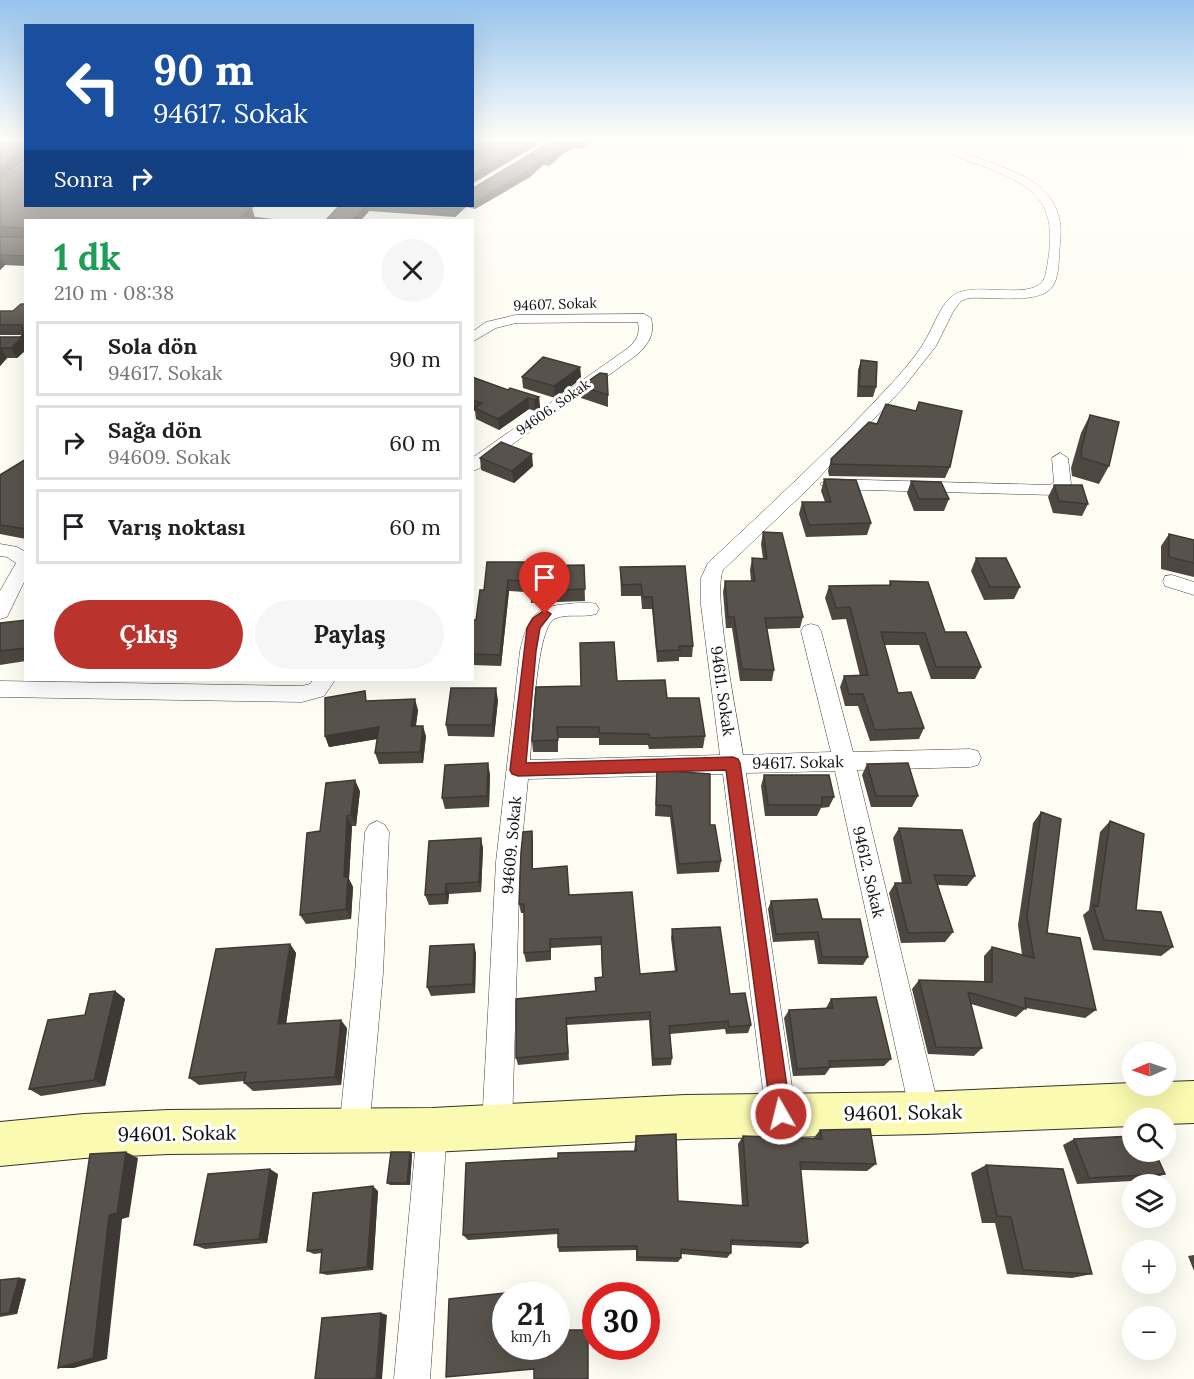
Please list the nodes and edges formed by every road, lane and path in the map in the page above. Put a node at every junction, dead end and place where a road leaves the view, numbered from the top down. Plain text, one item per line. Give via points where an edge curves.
1 (1048, 203) edge
2 (644, 318) joint
3 (474, 337) edge
4 (535, 398) edge
5 (556, 405) junction
6 (1060, 458) dead end
7 (474, 465) edge
8 (804, 483) junction
9 (0, 550) edge
10 (24, 561) edge
11 (24, 565) edge
12 (1172, 581) dead end
13 (1194, 589) edge
14 (589, 609) dead end
15 (0, 612) edge
16 (811, 631) dead end
17 (324, 681) edge
18 (0, 689) edge
19 (970, 758) dead end
20 (844, 761) junction
21 (733, 763) junction
22 (518, 770) junction
23 (377, 832) dead end
24 (1194, 1102) edge
25 (925, 1113) junction
26 (781, 1114) junction
27 (497, 1126) junction
28 (354, 1131) junction
29 (432, 1131) junction
30 (0, 1144) edge
31 (412, 1379) edge

1 - 8 street, 94611. Sokak via 1056,225 1048,286 1024,294 968,294 957,298 929,346 898,385
2 - 3 street, 94607. Sokak via 516,319 491,325
2 - 5 street, 94606. Sokak via 646,335 642,342
4 - 5 street
5 - 7 street, 94606. Sokak
6 - 8 street via 1063,484 1054,489
8 - 21 street, 94611. Sokak via 715,567 710,578
9 - 10 street via 11,551
11 - 15 street
12 - 13 street
14 - 22 street, 94609. Sokak via 545,614 537,621 522,713
16 - 20 street, 94612. Sokak
17 - 18 street via 317,690 302,694
19 - 20 street, 94617. Sokak
20 - 21 street, 94617. Sokak
20 - 25 street, 94612. Sokak
21 - 22 street, 94617. Sokak
21 - 26 street, 94611. Sokak
22 - 27 street, 94609. Sokak via 508,862
23 - 28 street
24 - 25 street, 94601. Sokak
25 - 26 street, 94601. Sokak
26 - 27 street, 94601. Sokak
27 - 29 street, 94601. Sokak
28 - 29 street, 94601. Sokak
28 - 30 street, 94601. Sokak via 168,1132
29 - 31 street

